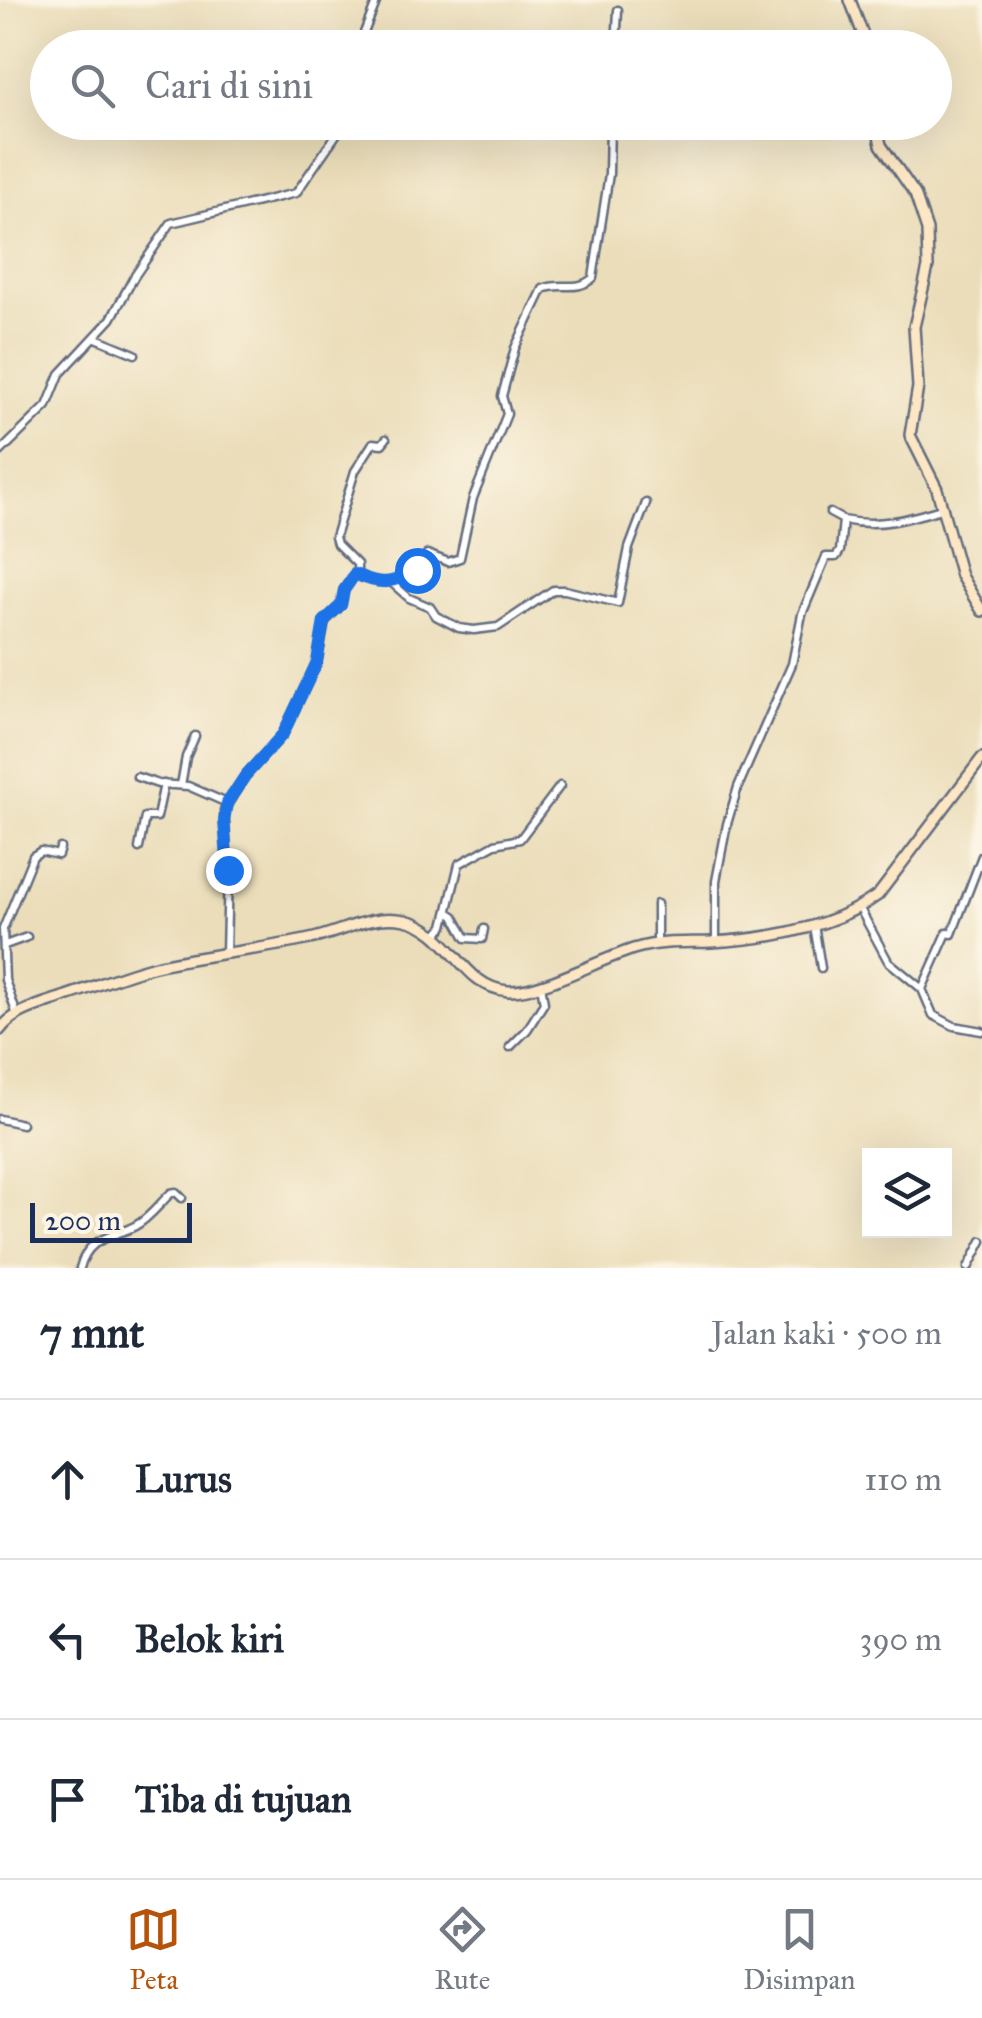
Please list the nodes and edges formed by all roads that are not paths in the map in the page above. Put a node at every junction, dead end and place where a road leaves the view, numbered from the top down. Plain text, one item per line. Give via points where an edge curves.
1 (377, 0) edge
2 (850, 0) edge
3 (618, 10) dead end
4 (365, 30) edge
5 (617, 30) edge
6 (861, 30) edge
7 (332, 140) edge
8 (610, 140) edge
9 (880, 140) edge
10 (96, 338) junction
11 (135, 354) dead end
12 (386, 439) dead end
13 (0, 452) edge
14 (646, 503) dead end
15 (941, 509) junction
16 (830, 513) dead end
17 (843, 520) junction
18 (355, 574) junction
19 (392, 583) junction
20 (982, 611) edge
21 (196, 736) dead end
22 (982, 758) edge
23 (137, 777) dead end
24 (164, 784) junction
25 (181, 785) junction
26 (560, 786) dead end
27 (227, 803) junction
28 (60, 848) dead end
29 (138, 848) dead end
30 (982, 856) edge
31 (657, 904) dead end
32 (860, 909) junction
33 (448, 912) junction
34 (814, 925) junction
35 (484, 929) dead end
36 (437, 934) junction
37 (27, 937) dead end
38 (716, 942) junction
39 (657, 944) junction
40 (5, 945) junction
41 (226, 953) junction
42 (822, 968) dead end
43 (540, 985) junction
44 (922, 989) junction
45 (16, 1015) junction
46 (1, 1027) edge
47 (982, 1031) edge
48 (510, 1046) dead end
49 (0, 1118) edge
50 (22, 1124) dead end
51 (182, 1198) dead end
52 (982, 1241) edge
53 (80, 1268) edge
54 (968, 1268) edge

1 - 4 street
2 - 6 main road
3 - 5 street
7 - 10 street via 296,192 171,223
8 - 19 street via 593,278 575,288 549,286 539,297 515,348 502,396 507,414 473,498 460,558 448,562 427,554 417,570
9 - 15 main road via 915,194 927,230 910,436
10 - 11 street
10 - 13 street via 60,374 47,406
12 - 18 street via 373,443 358,466 335,537 358,565
14 - 19 street via 618,602 552,590 498,627 474,630 436,616
15 - 17 street via 886,524
15 - 20 main road via 960,576
16 - 17 street
17 - 38 street via 840,552 826,557 809,595 792,664 731,810 716,881
18 - 19 street
18 - 27 street via 341,605 324,621 317,662 283,734
21 - 25 street
22 - 32 main road via 889,884
23 - 24 street
24 - 25 street
24 - 29 street via 157,816 145,817
25 - 27 street
26 - 33 street via 520,840 496,844 460,864
27 - 41 street
28 - 40 street via 58,855 33,856 4,924
30 - 44 street
31 - 39 street
32 - 34 main road
32 - 44 street via 888,961
33 - 35 street via 466,938 482,939
33 - 36 street
34 - 38 main road
34 - 42 street
36 - 41 main road via 410,921 377,918 307,940
36 - 43 main road via 494,988
37 - 40 street
38 - 39 main road
39 - 43 main road
40 - 45 street via 5,980
41 - 45 main road via 135,972
43 - 48 street via 544,1004
44 - 47 street via 933,1015
45 - 46 main road
49 - 50 street
51 - 53 street via 171,1192 134,1227 106,1235
52 - 54 street

